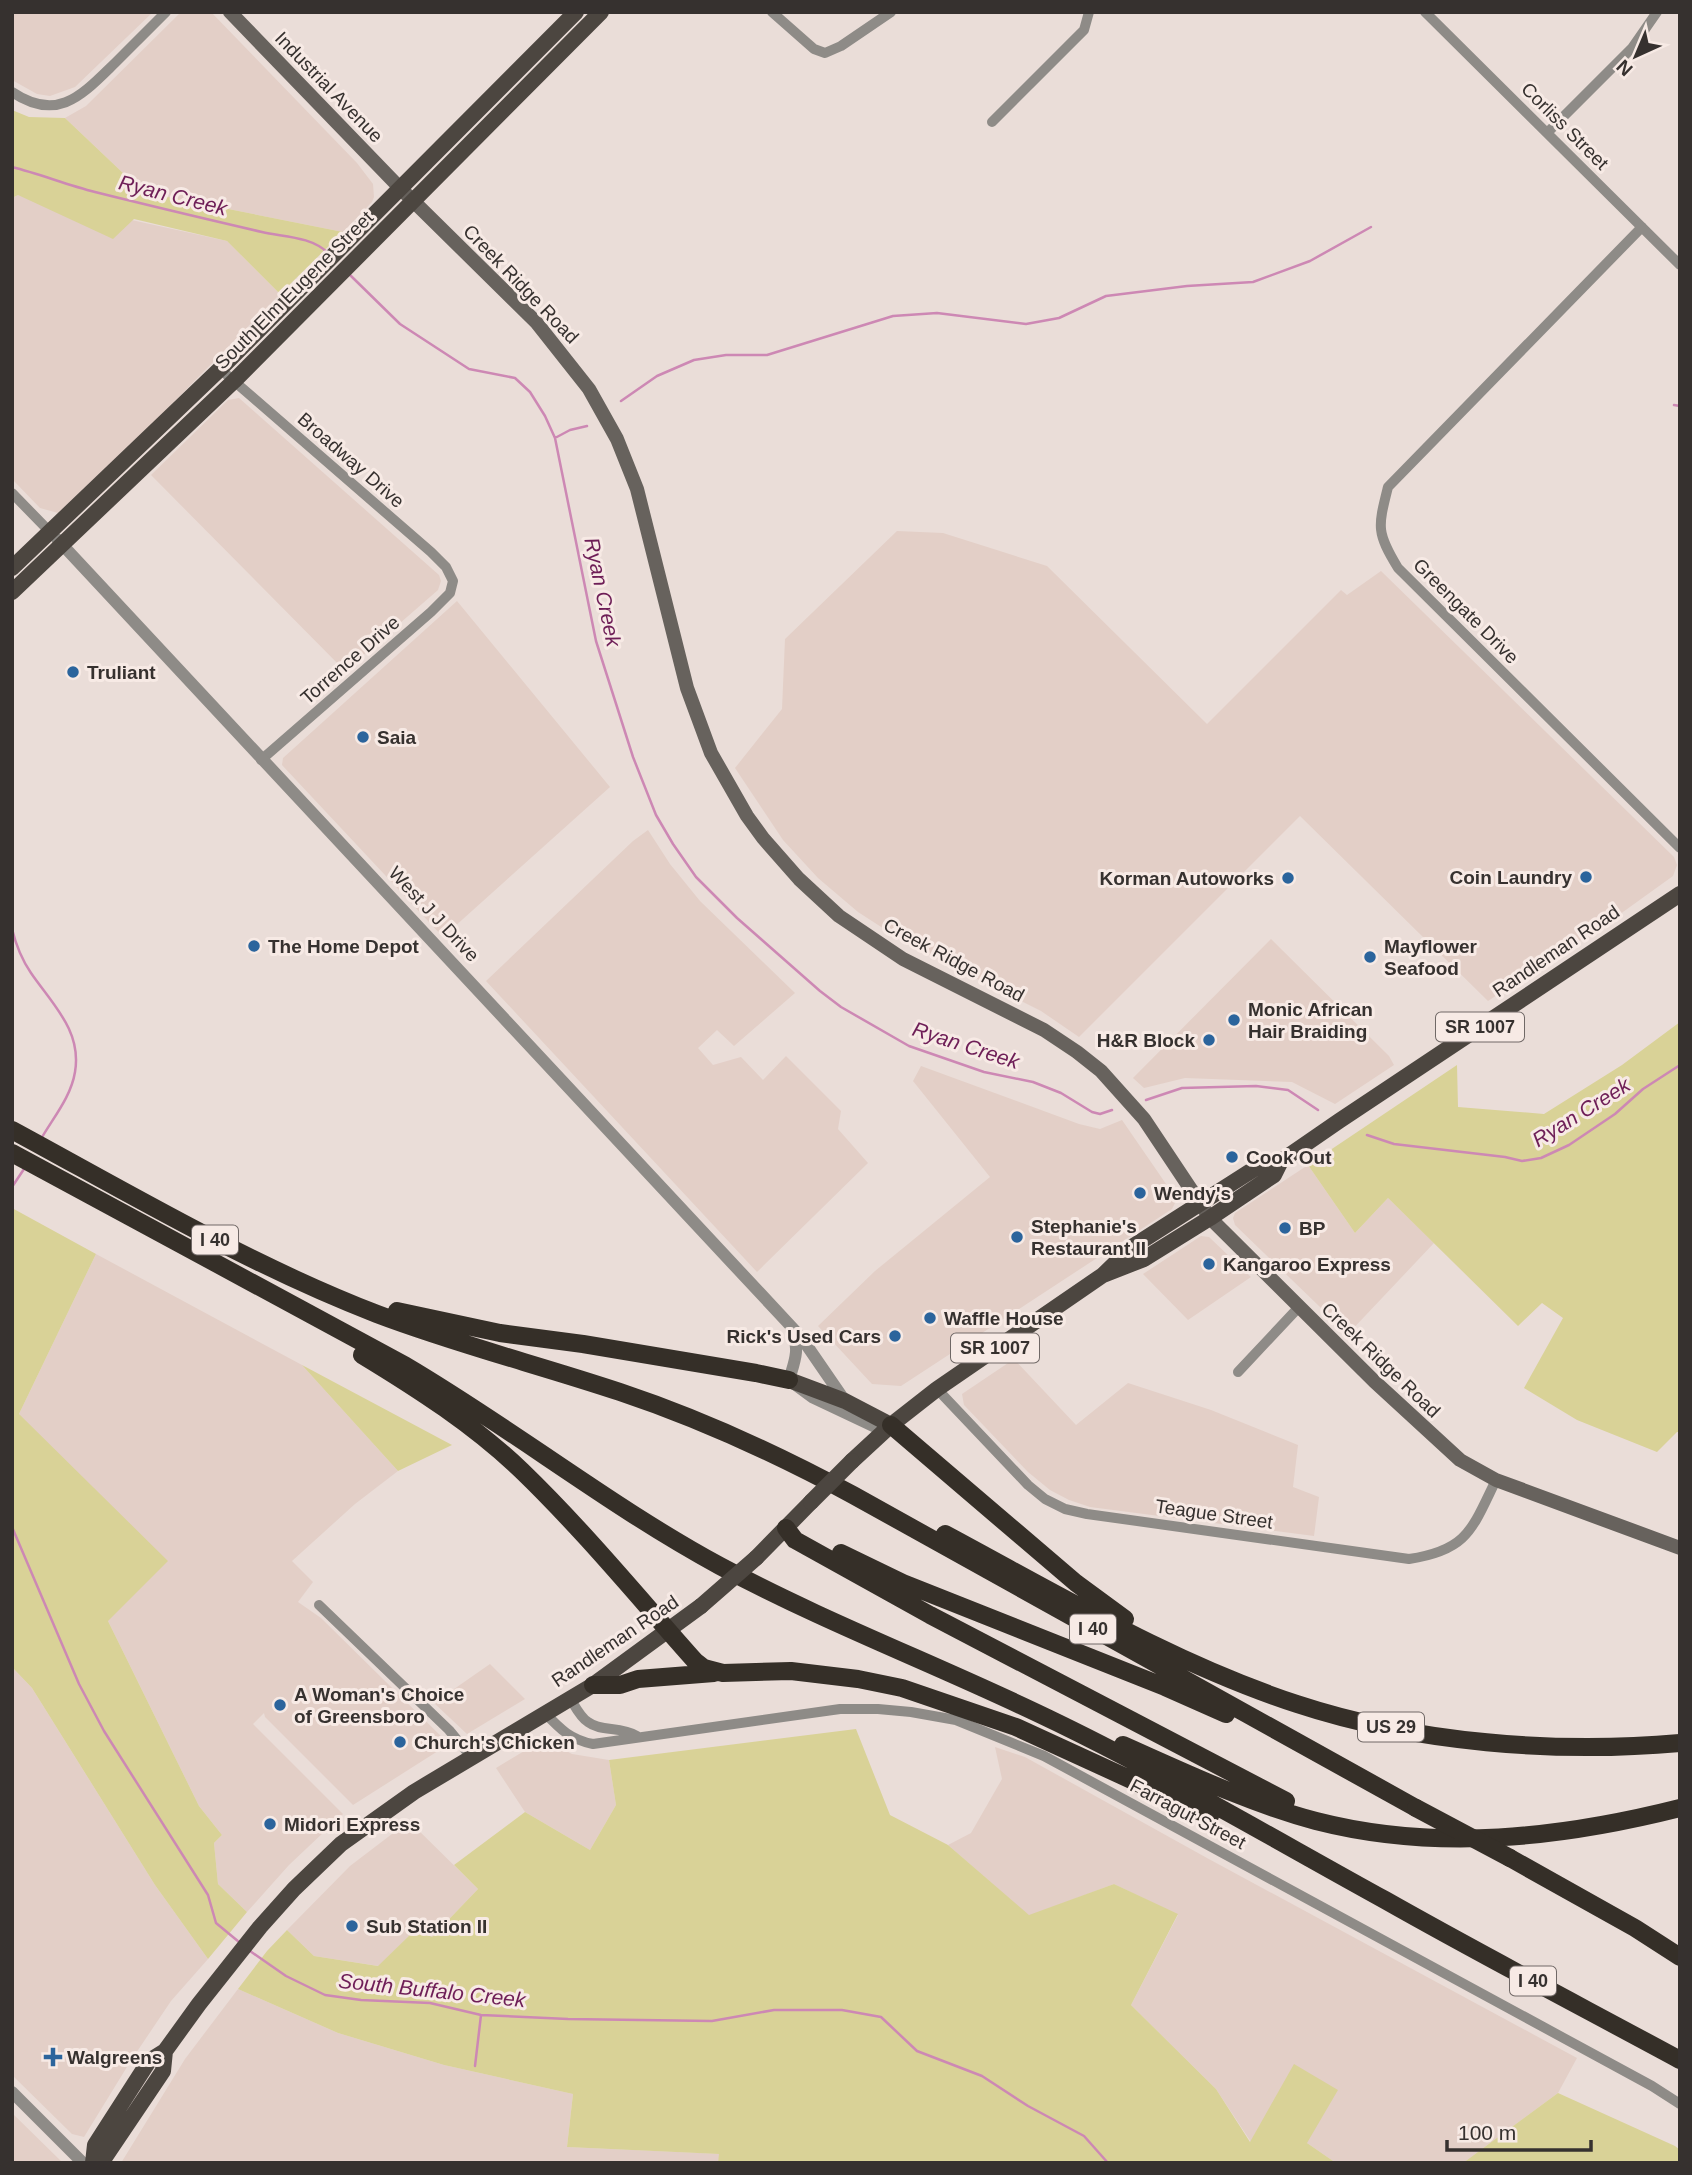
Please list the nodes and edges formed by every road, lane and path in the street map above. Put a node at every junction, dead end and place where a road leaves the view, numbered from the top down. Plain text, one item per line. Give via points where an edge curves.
1 (166, 12) edge
2 (230, 12) edge
3 (601, 12) edge
4 (772, 12) edge
5 (891, 12) edge
6 (1089, 12) edge
7 (1425, 12) edge
8 (1657, 12) edge
9 (575, 13) edge
10 (587, 26) junction
11 (12, 92) edge
12 (992, 122) dead end
13 (1547, 133) junction
14 (400, 188) junction
15 (413, 200) junction
16 (1642, 227) junction
17 (353, 248) junction
18 (1680, 265) edge
19 (220, 369) junction
20 (234, 381) junction
21 (12, 493) edge
22 (50, 532) junction
23 (63, 545) junction
24 (12, 568) edge
25 (453, 581) joint
26 (12, 592) edge
27 (261, 760) junction
28 (1680, 848) edge
29 (1680, 894) edge
30 (16, 1132) edge
31 (12, 1153) edge
32 (1205, 1211) junction
33 (1299, 1307) junction
34 (377, 1313) junction
35 (327, 1323) junction
36 (788, 1324) junction
37 (1238, 1372) dead end
38 (789, 1380) junction
39 (937, 1389) junction
40 (845, 1401) junction
41 (887, 1428) junction
42 (1496, 1480) junction
43 (852, 1495) junction
44 (786, 1528) junction
45 (1680, 1548) edge
46 (319, 1605) dead end
47 (669, 1631) junction
48 (1189, 1661) junction
49 (723, 1673) junction
50 (593, 1685) junction
51 (570, 1698) junction
52 (545, 1713) junction
53 (1057, 1722) junction
54 (637, 1736) junction
55 (1680, 1743) edge
56 (472, 1758) junction
57 (1334, 1763) junction
58 (1680, 1808) edge
59 (1343, 1825) junction
60 (1387, 1901) junction
61 (1680, 1957) edge
62 (165, 2051) junction
63 (1680, 2060) edge
64 (12, 2092) edge
65 (1680, 2104) edge
66 (83, 2163) edge
67 (93, 2163) edge
68 (101, 2163) edge

1 - 11 street via 82,94 63,104 40,106
2 - 14 main road, Industrial Avenue
3 - 10 main road, South Elm Eugene Street
4 - 5 street via 814,49 825,53
6 - 12 street via 1084,30
7 - 13 street, Corliss Street
8 - 13 street via 1632,48
9 - 10 street
9 - 14 main road, South Elm Eugene Street
10 - 15 main road, South Elm Eugene Street
13 - 16 street, Corliss Street
14 - 15 main road, Creek Ridge Road
14 - 17 main road, South Elm Eugene Street
15 - 17 main road, South Elm Eugene Street
15 - 32 main road, Creek Ridge Road via 547,335 607,419 637,489 694,711 720,771 763,838 817,897 860,931 904,959 1044,1030 1089,1061 1144,1119
16 - 18 street, Corliss Street
16 - 28 street, Greengate Drive via 1388,486 1379,523 1383,544 1398,568
17 - 19 main road, South Elm Eugene Street via 309,281
17 - 20 main road, South Elm Eugene Street via 318,296
19 - 20 street, Broadway Drive
19 - 22 main road, South Elm Eugene Street
20 - 23 main road, South Elm Eugene Street
20 - 25 street, Broadway Drive via 430,552
21 - 22 street
22 - 23 street, West J J Drive
22 - 24 main road, South Elm Eugene Street
23 - 26 main road, South Elm Eugene Street
23 - 27 street, West J J Drive
25 - 27 street, Torrence Drive via 450,593 431,612
27 - 36 street, West J J Drive
29 - 32 main road, Randleman Road / SR 1007 via 1281,1161 1274,1175
30 - 34 highway, I 40 via 259,1263
31 - 35 highway, I 40
32 - 33 main road, Creek Ridge Road
32 - 39 main road, Randleman Road / SR 1007 via 1144,1259 1103,1275
33 - 37 street
33 - 42 main road, Creek Ridge Road via 1425,1430 1460,1460
34 - 38 highway via 402,1310 500,1333
34 - 43 highway, I 40 via 689,1417 764,1449
35 - 47 highway via 355,1351 450,1412 521,1471
35 - 53 highway, I 40 via 457,1396 720,1566 830,1621
36 - 38 street via 797,1346
36 - 40 street, West J J Drive
38 - 40 main road, West J J Drive
38 - 41 street via 812,1397
39 - 41 main road, Randleman Road / SR 1007
39 - 42 street, Teague Street via 1045,1499 1065,1509 1118,1519 1409,1559 1450,1549 1466,1535
40 - 41 main road, West J J Drive
41 - 44 main road, Randleman Road / SR 1007, bridge
41 - 48 highway via 1076,1583
42 - 45 main road, Creek Ridge Road
43 - 48 highway, US 29 via 888,1503
43 - 57 highway, I 40
44 - 47 main road, Randleman Road, bridge
44 - 57 highway via 902,1583 1165,1687
44 - 59 highway via 795,1540 930,1615 1272,1795
46 - 56 street via 449,1730
47 - 49 highway via 704,1668
47 - 50 main road, Randleman Road
48 - 55 highway, US 29 via 1297,1704 1421,1733 1540,1745
49 - 50 highway
49 - 60 highway via 792,1671 858,1679 902,1688 1016,1727
50 - 51 main road, Randleman Road
51 - 52 main road, Randleman Road
51 - 54 street, Farragut Street via 588,1723 625,1729
52 - 54 street, Farragut Street via 564,1733 584,1742
52 - 56 main road, Randleman Road
53 - 59 highway via 1110,1739 1256,1802
53 - 60 highway, I 40
54 - 65 street, Farragut Street via 840,1709 911,1712 956,1720 1044,1756
56 - 62 main road, Randleman Road via 357,1831 294,1889
57 - 61 highway, I 40, bridge
58 - 59 highway via 1605,1825 1507,1838 1452,1839
60 - 63 highway, I 40
62 - 67 main road, Randleman Road via 149,2060 136,2080 95,2145
62 - 68 main road, Randleman Road via 163,2071
64 - 66 street

